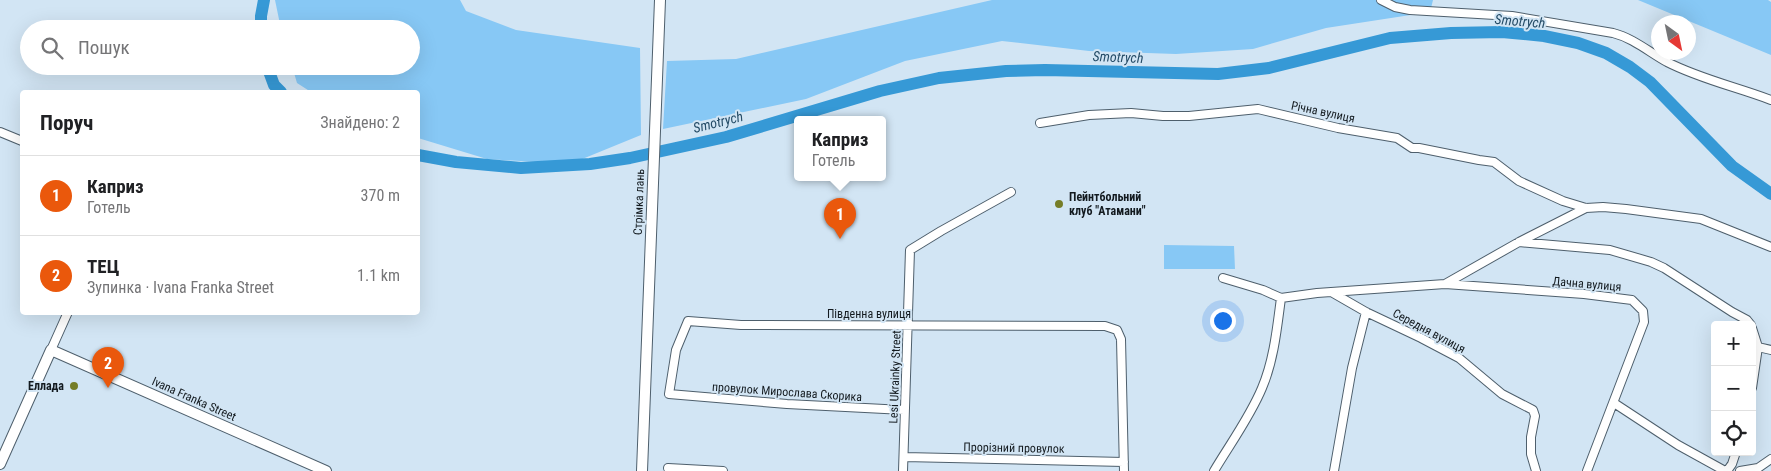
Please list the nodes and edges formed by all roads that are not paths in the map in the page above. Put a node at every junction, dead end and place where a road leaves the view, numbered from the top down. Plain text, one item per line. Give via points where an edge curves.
1 (1381, 0) edge
2 (660, 2) edge
3 (1771, 100) edge
4 (1040, 123) dead end
5 (0, 132) edge
6 (20, 140) edge
7 (1011, 192) dead end
8 (1586, 208) junction
9 (1519, 242) junction
10 (1771, 247) edge
11 (1223, 278) dead end
12 (1444, 284) junction
13 (1333, 293) junction
14 (1281, 298) junction
15 (1366, 312) junction
16 (67, 315) edge
17 (1746, 321) edge
18 (908, 326) junction
19 (1756, 341) edge
20 (1758, 347) junction
21 (51, 350) junction
22 (1771, 350) edge
23 (1755, 366) edge
24 (669, 394) joint
25 (1614, 403) junction
26 (904, 410) junction
27 (1735, 456) edge
28 (904, 457) junction
29 (1771, 459) edge
30 (1124, 462) junction
31 (0, 464) edge
32 (668, 468) dead end
33 (326, 471) edge
34 (642, 471) edge
35 (723, 471) edge
36 (903, 471) edge
37 (1124, 471) edge
38 (1214, 471) edge
39 (1334, 471) edge
40 (1536, 471) edge
41 (1587, 471) edge
42 (1726, 471) edge
43 (1740, 471) edge

1 - 3 street via 1395,7 1426,12 1512,16 1625,36 1678,67
2 - 34 main road, Стрімка лань
4 - 8 street, Річна вулиця via 1089,114 1189,116 1258,109 1397,138 1412,148 1494,162 1519,181
5 - 6 street
7 - 18 street, Lesi Ukrainky Street via 910,250
8 - 9 street, Річна вулиця
8 - 10 street, Річна вулиця via 1626,209 1701,219
9 - 12 street, Річна вулиця
9 - 17 street via 1610,250 1657,264
11 - 14 street, Середня вулиця
12 - 13 street, Середня вулиця
12 - 25 street, Дачна вулиця via 1632,300 1643,310 1644,322
13 - 14 street, Середня вулиця
13 - 15 street, Середня вулиця
14 - 38 street via 1275,343 1263,386
15 - 39 street via 1352,368
15 - 40 street, Середня вулиця via 1459,358 1502,394 1534,411 1531,454
16 - 21 street
18 - 24 street, Південна вулиця via 742,325 688,321 676,350
18 - 26 street, Lesi Ukrainky Street
18 - 30 street, Південна вулиця via 1105,326 1117,330 1121,339
19 - 20 street
20 - 22 street
20 - 23 street
21 - 31 main road
21 - 33 main road, Ivana Franka Street
24 - 26 street, провулок Мирослава Скорика
25 - 41 street, Дачна вулиця
25 - 42 street via 1678,445
26 - 28 street, Lesi Ukrainky Street
27 - 42 street
28 - 30 street, Прорізний провулок
28 - 36 street, Lesi Ukrainky Street
29 - 43 street via 1758,468
30 - 37 street
32 - 35 street

